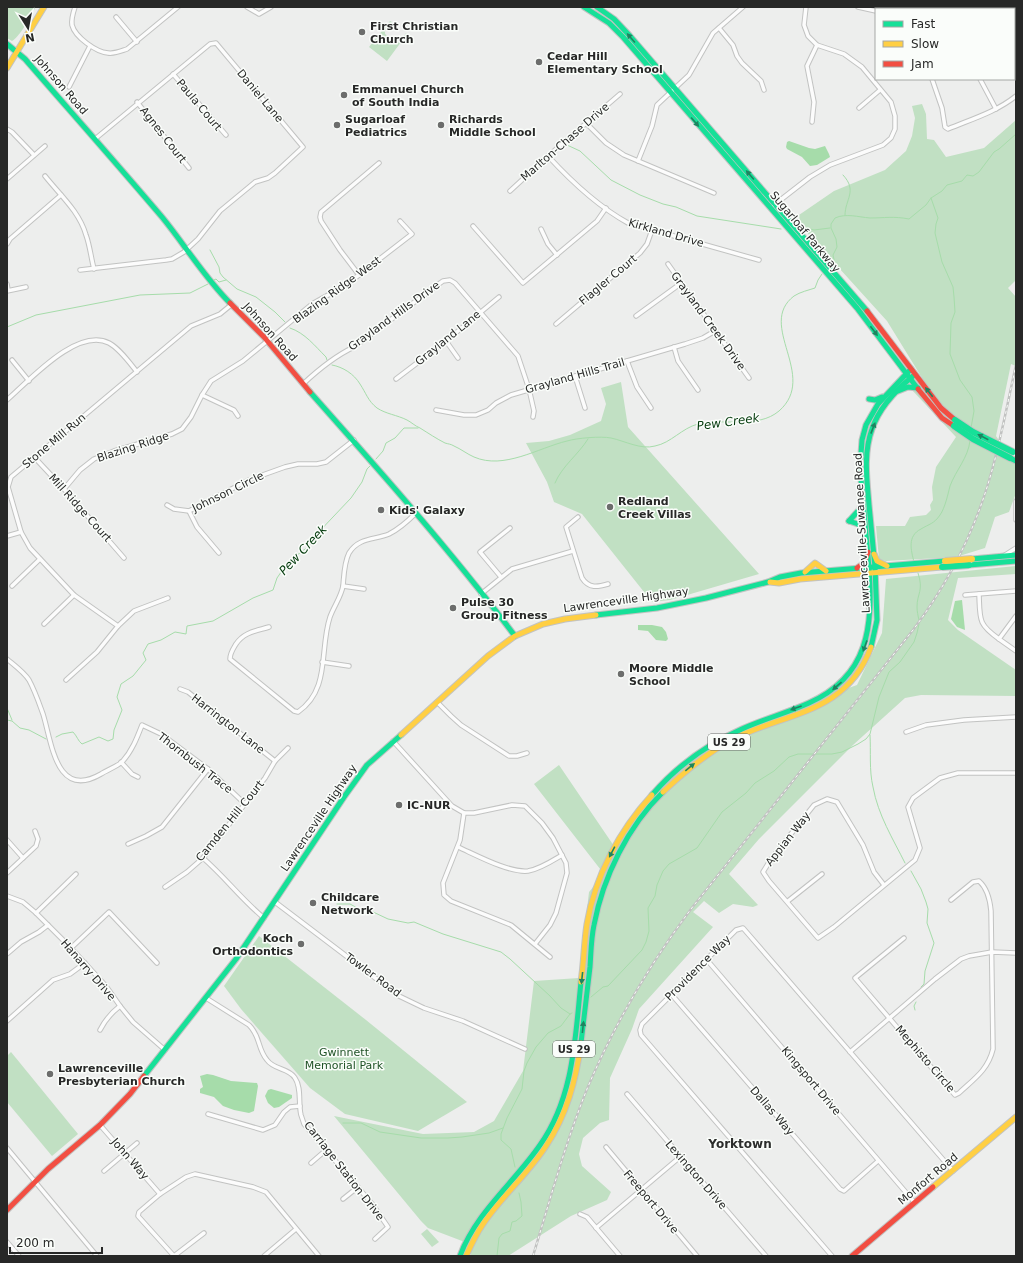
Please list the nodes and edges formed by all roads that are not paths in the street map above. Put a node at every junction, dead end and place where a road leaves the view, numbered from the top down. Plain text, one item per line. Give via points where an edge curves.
1 (44, 7) edge
2 (75, 7) edge
3 (178, 7) edge
4 (247, 7) edge
5 (270, 7) edge
6 (584, 7) edge
7 (597, 7) edge
8 (743, 7) edge
9 (806, 7) edge
10 (858, 7) edge
11 (875, 11) edge
12 (116, 17) dead end
13 (719, 28) junction
14 (137, 42) junction
15 (7, 44) edge
16 (817, 45) junction
17 (90, 46) junction
18 (17, 51) junction
19 (7, 68) edge
20 (173, 74) junction
21 (932, 80) edge
22 (981, 80) edge
23 (69, 87) dead end
24 (673, 90) junction
25 (764, 90) dead end
26 (880, 90) junction
27 (620, 94) dead end
28 (1016, 96) edge
29 (137, 102) junction
30 (859, 108) dead end
31 (996, 109) junction
32 (812, 122) dead end
33 (586, 123) junction
34 (7, 129) edge
35 (226, 136) dead end
36 (95, 139) junction
37 (45, 146) dead end
38 (34, 156) junction
39 (548, 156) junction
40 (638, 161) junction
41 (379, 163) dead end
42 (189, 168) dead end
43 (45, 176) dead end
44 (7, 178) edge
45 (510, 191) dead end
46 (714, 193) dead end
47 (60, 195) junction
48 (773, 206) junction
49 (606, 208) junction
50 (400, 221) dead end
51 (473, 226) dead end
52 (541, 229) dead end
53 (652, 230) junction
54 (7, 244) edge
55 (186, 250) junction
56 (557, 255) junction
57 (759, 260) dead end
58 (668, 264) dead end
59 (94, 269) junction
60 (80, 270) dead end
61 (359, 275) junction
62 (7, 284) edge
63 (680, 284) junction
64 (26, 288) dead end
65 (8, 290) edge
66 (499, 297) dead end
67 (231, 304) junction
68 (481, 312) junction
69 (636, 316) dead end
70 (556, 324) dead end
71 (715, 330) junction
72 (268, 341) junction
73 (446, 341) junction
74 (674, 347) junction
75 (458, 358) dead end
76 (12, 360) dead end
77 (627, 361) junction
78 (137, 372) junction
79 (911, 373) junction
80 (575, 376) junction
81 (749, 378) dead end
82 (396, 379) dead end
83 (29, 381) junction
84 (303, 384) junction
85 (918, 388) junction
86 (529, 389) junction
87 (698, 390) dead end
88 (898, 390) junction
89 (202, 395) junction
90 (884, 396) junction
91 (7, 400) edge
92 (585, 408) dead end
93 (651, 408) dead end
94 (436, 410) dead end
95 (872, 414) junction
96 (238, 416) dead end
97 (533, 418) dead end
98 (954, 423) junction
99 (354, 440) junction
100 (1014, 456) edge
101 (35, 458) junction
102 (64, 489) junction
103 (863, 501) junction
104 (1016, 502) edge
105 (167, 506) dead end
106 (189, 511) junction
107 (416, 513) junction
108 (578, 517) dead end
109 (1016, 520) edge
110 (510, 528) dead end
111 (21, 532) junction
112 (866, 534) junction
113 (7, 536) edge
114 (1016, 548) edge
115 (573, 551) junction
116 (219, 553) dead end
117 (871, 553) junction
118 (1016, 555) edge
119 (1003, 556) junction
120 (124, 558) dead end
121 (40, 559) junction
122 (1016, 561) edge
123 (971, 562) junction
124 (857, 568) junction
125 (887, 569) junction
126 (872, 570) junction
127 (828, 571) junction
128 (801, 573) junction
129 (852, 575) junction
130 (501, 577) junction
131 (768, 582) junction
132 (608, 584) dead end
133 (12, 586) dead end
134 (343, 586) junction
135 (873, 586) junction
136 (364, 589) dead end
137 (1016, 591) edge
138 (481, 594) junction
139 (979, 594) junction
140 (965, 595) dead end
141 (74, 596) junction
142 (168, 598) dead end
143 (1016, 616) edge
144 (44, 624) dead end
145 (118, 626) junction
146 (269, 627) dead end
147 (515, 636) junction
148 (1000, 639) junction
149 (1016, 651) edge
150 (7, 659) edge
151 (322, 662) junction
152 (349, 666) dead end
153 (66, 680) dead end
154 (180, 689) dead end
155 (437, 702) junction
156 (1016, 717) edge
157 (906, 732) dead end
158 (393, 741) junction
159 (288, 748) dead end
160 (527, 753) dead end
161 (699, 756) junction
162 (275, 761) junction
163 (121, 762) junction
164 (208, 769) junction
165 (1016, 773) edge
166 (138, 777) dead end
167 (244, 803) junction
168 (464, 813) junction
169 (35, 831) dead end
170 (7, 840) edge
171 (128, 844) dead end
172 (458, 847) junction
173 (562, 855) junction
174 (23, 858) junction
175 (203, 858) junction
176 (7, 873) edge
177 (76, 874) dead end
178 (822, 874) dead end
179 (884, 885) junction
180 (164, 887) dead end
181 (7, 896) edge
182 (951, 900) dead end
183 (788, 901) junction
184 (275, 902) junction
185 (36, 913) junction
186 (264, 918) junction
187 (48, 925) junction
188 (904, 938) dead end
189 (535, 944) junction
190 (71, 948) junction
191 (992, 952) junction
192 (1016, 953) edge
193 (7, 954) edge
194 (550, 957) dead end
195 (707, 960) junction
196 (85, 963) junction
197 (157, 963) dead end
198 (672, 995) junction
199 (206, 998) junction
200 (120, 1006) junction
201 (890, 1019) junction
202 (7, 1021) edge
203 (100, 1030) dead end
204 (525, 1049) dead end
205 (165, 1050) junction
206 (850, 1052) junction
207 (627, 1094) dead end
208 (300, 1106) junction
209 (208, 1114) dead end
210 (1016, 1117) edge
211 (100, 1125) junction
212 (137, 1143) dead end
213 (606, 1147) dead end
214 (7, 1148) edge
215 (326, 1150) junction
216 (125, 1154) junction
217 (680, 1157) junction
218 (878, 1161) junction
219 (311, 1163) dead end
220 (104, 1171) dead end
221 (953, 1171) junction
222 (36, 1182) junction
223 (358, 1187) junction
224 (641, 1190) junction
225 (160, 1194) junction
226 (343, 1199) dead end
227 (915, 1203) junction
228 (7, 1210) edge
229 (580, 1214) dead end
230 (596, 1228) junction
231 (296, 1229) junction
232 (204, 1232) dead end
233 (375, 1238) dead end
234 (7, 1242) edge
235 (18, 1256) edge
236 (97, 1256) edge
237 (174, 1256) edge
238 (264, 1256) edge
239 (319, 1256) edge
240 (460, 1256) edge
241 (466, 1256) edge
242 (620, 1256) edge
243 (697, 1256) edge
244 (766, 1256) edge
245 (832, 1256) edge
246 (852, 1256) edge

1 - 18 main road
2 - 17 street via 73,27
3 - 14 street
4 - 5 street via 259,14
6 - 24 main road, Sugarloaf Parkway via 600,16 617,31
24 -> 7 main road, Sugarloaf Parkway via 629,35 614,19
8 - 13 street
9 - 16 street via 806,32
10 - 11 street
12 - 14 street
13 - 24 street via 710,36 689,75
13 - 25 street via 733,45 742,63 761,81
14 - 17 street via 127,49 114,53 96,50
15 - 18 main road, Johnson Road
16 - 26 street via 851,58 862,67
16 - 32 street via 807,66 814,102
17 - 23 street
18 - 19 main road
18 - 36 main road, Johnson Road
20 - 29 street, Daniel Lane
20 - 35 street, Paula Court
20 - 55 street, Daniel Lane via 210,44 216,43 303,147 275,173 255,182 220,211
21 - 31 street via 945,127 948,129
22 - 31 street
24 - 40 street via 657,105 652,126
24 - 48 main road, Sugarloaf Parkway
26 - 30 street
26 - 48 street via 891,102 895,116 895,129 888,141 879,147 840,160 810,176
27 - 33 street, Marlton-Chase Drive
28 - 31 street
29 - 36 street, Daniel Lane
29 - 42 street, Agnes Court
33 - 39 street, Marlton-Chase Drive
33 - 40 street via 606,144
34 - 38 street
36 - 55 main road, Johnson Road
37 - 38 street
38 - 44 street
39 - 45 street, Marlton-Chase Drive
39 - 49 street, Kirkland Drive via 567,177
40 - 46 street
41 - 61 street via 321,212 320,217
43 - 47 street
47 - 54 street
47 - 59 street via 71,206 86,234
48 - 79 main road, Sugarloaf Parkway via 866,309
49 - 53 street, Kirkland Drive via 628,223
49 - 56 street via 597,221
50 - 61 street, Blazing Ridge West via 412,234
51 - 56 street via 523,283
52 - 56 street
53 - 57 street, Kirkland Drive
53 - 70 street, Flagler Court via 647,244 640,253
55 - 59 street via 172,259
55 - 67 main road, Johnson Road
58 - 63 street, Grayland Creek Drive
59 - 60 street
61 - 72 street, Blazing Ridge West via 312,304
62 - 65 street
63 - 69 street
63 - 71 street, Grayland Creek Drive
64 - 65 street
66 - 68 street, Grayland Lane
67 - 72 main road, Johnson Road
67 - 78 street, Stone Mill Run via 220,314 191,326
68 - 73 street, Grayland Lane
68 - 84 street, Grayland Hills Drive via 455,283 450,280 443,281 354,347 323,366
68 - 86 street, Grayland Hills Drive via 518,356
71 - 74 street, Grayland Hills Trail via 703,338
71 - 81 street, Grayland Creek Drive
72 - 84 main road, Johnson Road
72 - 89 street, Blazing Ridge via 235,367 211,380
73 - 75 street
73 - 82 street, Grayland Lane
74 - 77 street, Grayland Hills Trail
74 - 87 street via 678,361
76 - 83 street
77 - 80 street, Grayland Hills Trail
77 - 93 street via 637,387
78 - 83 street via 115,347 102,341 90,340 58,355
78 - 101 street, Stone Mill Run
79 - 85 main road, Sugarloaf Parkway
79 - 88 main road, Lawrenceville-Suwanee Road
79 - 90 main road
98 -> 79 main road, Sugarloaf Parkway
80 - 86 street, Grayland Hills Trail
80 - 92 street
83 - 91 street
84 - 99 main road, Johnson Road
85 - 88 main road
85 - 98 main road, Sugarloaf Parkway via 938,413
86 - 94 street, Grayland Hills Trail via 503,399 476,415
86 - 97 street, Grayland Hills Drive
117 -> 88 main road, Lawrenceville-Suwanee Road via 867,447 876,418
89 - 96 street via 234,410
89 - 102 street, Blazing Ridge via 192,417 182,429 94,459 80,470
90 - 95 main road
90 - 95 main road via 875,400 869,399
95 - 103 main road via 866,425 860,456
98 - 100 main road, Sugarloaf Parkway, bridge
99 - 106 street, Johnson Circle via 326,462 285,467 248,480
99 - 107 main road, Johnson Road
101 - 102 street, Mill Ridge Court
101 - 111 street, Stone Mill Run via 11,477 8,487
102 - 120 street, Mill Ridge Court
103 - 112 main road
103 - 112 main road via 849,521 856,521
104 - 109 street
105 - 106 street, Johnson Circle
106 - 116 street via 196,527
107 - 134 street via 387,535 358,543 349,553
107 - 138 main road, Johnson Road
108 - 115 street via 566,527
110 - 130 street via 480,552
111 - 113 street
111 - 121 street, Stone Mill Run
112 - 117 main road
114 - 119 street
115 - 130 street via 512,569
115 - 132 street via 583,581 597,587
117 - 124 main road
117 - 125 main road
117 - 126 main road, Lawrenceville-Suwanee Road
118 - 119 main road, Lawrenceville Highway
119 - 123 main road, Lawrenceville Highway
121 - 133 street
121 - 141 street, Stone Mill Run
122 - 123 main road, Lawrenceville Highway
123 - 125 main road, Lawrenceville Highway, bridge
124 - 126 main road, Lawrenceville Highway
124 - 127 main road, Lawrenceville Highway
125 - 126 main road, Lawrenceville Highway
125 - 135 main road
126 - 129 main road, Lawrenceville Highway
126 - 135 main road, Lawrenceville-Suwanee Road / US 29
127 - 128 main road, Lawrenceville Highway
127 - 128 main road via 823,570 815,562 808,572
128 - 131 main road, Lawrenceville Highway
129 - 131 main road, Lawrenceville Highway
129 - 135 main road via 864,578
130 - 138 street
131 - 147 main road, Lawrenceville Highway via 657,608 553,621
134 - 136 street
134 - 151 street via 330,618
135 - 161 main road, Lawrenceville-Suwanee Road / US 29 via 869,628 860,664 838,686 826,695 782,716 735,732
137 - 139 street
138 - 147 main road, Johnson Road
139 - 140 street
139 - 148 street via 981,622
141 - 144 street
141 - 145 street, Stone Mill Run
142 - 145 street via 134,611
143 - 148 street
145 - 153 street via 97,652
146 - 151 street via 246,633 240,638 230,659 294,711 298,712 303,708 317,692
147 - 155 main road, Lawrenceville Highway via 488,656
148 - 149 street
150 - 163 street, Thornbush Trace via 28,679 43,713 54,754 65,775 78,781 86,780
151 - 152 street
154 - 162 street, Harrington Lane via 188,692
155 - 158 main road, Lawrenceville Highway
155 - 160 street via 461,725 510,756
156 - 157 street via 926,725
158 - 168 street via 452,806
158 - 184 main road, Lawrenceville Highway via 358,777
159 - 162 street, Camden Hill Court
161 -> 240 main road, Lawrenceville-Suwanee Road / US 29 via 680,767 652,795 622,833 606,864 587,924 573,1060 562,1103 542,1143 480,1218 465,1242
241 -> 161 main road, Lawrenceville-Suwanee Road / US 29 via 483,1224 542,1152 566,1111 575,1082 580,1050 594,925 612,866 627,838 648,809
162 - 167 street, Camden Hill Court via 265,778
163 - 164 street, Thornbush Trace via 134,745 142,725 161,734
163 - 166 street
164 - 167 street, Thornbush Trace
164 - 171 street via 162,827
165 - 179 street, Appian Way via 958,773 940,778 913,798 908,807 920,848 916,860
167 - 175 street, Camden Hill Court
168 - 172 street
168 - 173 street via 512,805 525,806 542,823
169 - 174 street via 38,839 36,846
170 - 174 street
172 - 173 street via 514,871 529,871
172 - 189 street via 443,883 444,895 451,901 511,925
173 - 189 street via 567,873 556,913
174 - 176 street
175 - 180 street, Camden Hill Court
175 - 186 street
177 - 185 street
178 - 183 street
179 - 183 street, Appian Way via 818,938
179 - 183 street, Appian Way via 874,872 863,845 837,802 827,799 814,805 763,872
181 - 185 street, Hanarry Drive via 23,902
182 - 191 street, Mephisto Circle via 973,882 979,881 982,884 991,903
184 - 186 main road, Lawrenceville Highway
184 - 204 street, Towler Road via 399,996
185 - 187 street, Hanarry Drive
186 - 199 main road, Lawrenceville Highway
187 - 190 street, Hanarry Drive
187 - 193 street
188 - 201 street, Mephisto Circle via 855,978
189 - 194 street
190 - 196 street, Hanarry Drive
190 - 197 street via 109,912
191 - 192 street
191 - 201 street via 961,959
191 - 201 street, Mephisto Circle via 993,1049 990,1060 982,1072 959,1093 955,1095 952,1092
195 - 198 street, Providence Way
195 - 206 street, Providence Way via 736,930 743,928
195 - 218 street, Kingsport Drive
196 - 200 street, Hanarry Drive
196 - 202 street via 70,974 53,980
198 - 218 street, Dallas Way via 840,1189 844,1191
198 - 245 street, Providence Way via 642,1024 641,1035
199 - 205 main road, Lawrenceville Highway
199 - 208 street, Carriage Station Drive via 254,1030 261,1052 268,1061 276,1068 290,1072 295,1078 298,1083
200 - 203 street via 106,1018
200 - 205 street, Hanarry Drive via 133,1022
201 - 206 street
205 - 211 main road, Lawrenceville Highway via 130,1094
206 - 221 street, Providence Way
207 - 217 street, Lexington Drive
208 - 209 street via 290,1107 275,1125 263,1130
208 - 215 street, Carriage Station Drive via 304,1124
210 - 221 main road, Monfort Road
211 - 216 street, John Way
211 - 222 main road, Lawrenceville Highway
212 - 216 street
213 - 224 street, Freeport Drive
214 - 222 street
215 - 219 street
215 - 223 street, Carriage Station Drive
216 - 220 street
216 - 225 street, John Way
217 - 224 street
217 - 244 street, Lexington Drive
218 - 227 street, Kingsport Drive
221 - 227 main road, Monfort Road
222 - 228 main road, Lawrenceville Highway
222 - 236 street
223 - 226 street
223 - 233 street, Carriage Station Drive via 388,1227
224 - 230 street
224 - 243 street, Freeport Drive
225 - 231 street via 195,1174 253,1187 266,1192
225 - 237 street via 139,1212 138,1216
227 - 246 main road, Monfort Road
229 - 230 street via 587,1217
230 - 242 street
231 - 238 street
231 - 239 street
232 - 237 street
234 - 235 street

